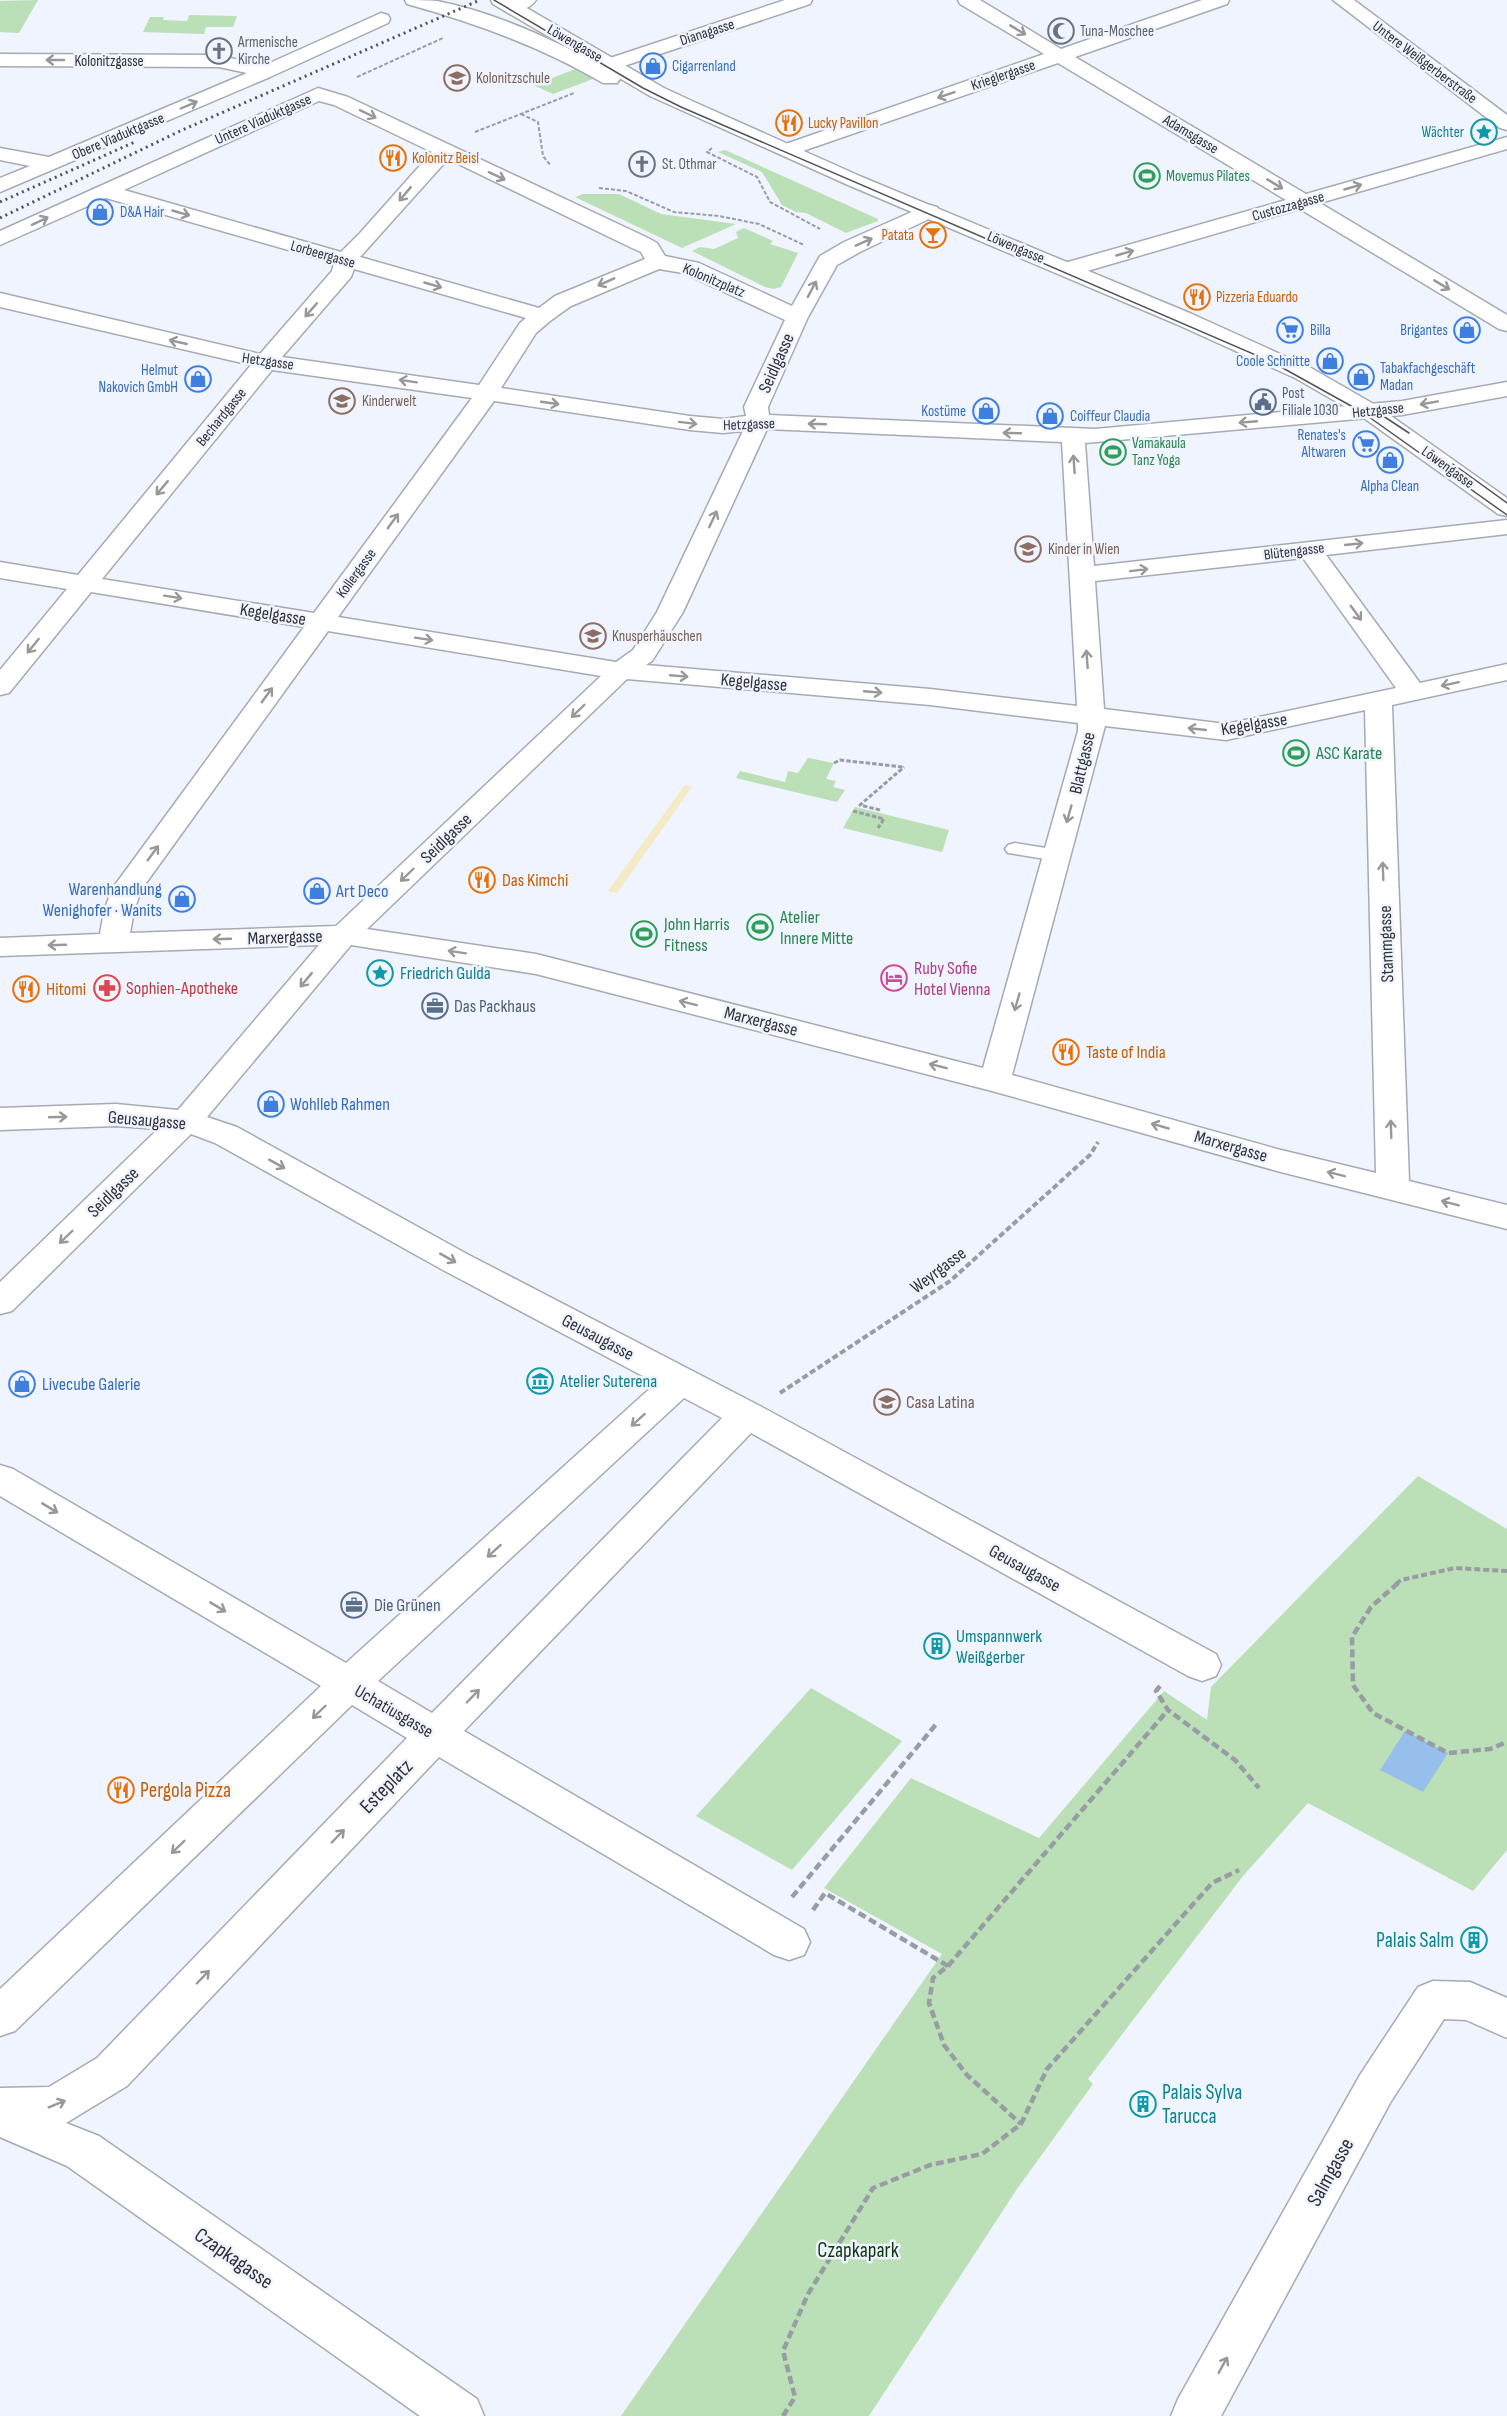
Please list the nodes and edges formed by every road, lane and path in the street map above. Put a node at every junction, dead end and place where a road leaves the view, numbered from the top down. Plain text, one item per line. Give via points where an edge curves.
1 (414, 0) edge
2 (803, 0) edge
3 (967, 0) edge
4 (1220, 0) edge
5 (1342, 0) edge
6 (513, 2) edge
7 (381, 20) dead end
8 (481, 21) junction
9 (1060, 55) junction
10 (0, 60) edge
11 (610, 71) junction
12 (263, 73) junction
13 (581, 90) dead end
14 (318, 94) junction
15 (521, 114) junction
16 (1507, 124) edge
17 (471, 134) dead end
18 (1507, 143) edge
19 (717, 144) dead end
20 (787, 150) junction
21 (444, 151) junction
22 (0, 154) edge
23 (52, 164) junction
24 (554, 169) dead end
25 (0, 186) edge
26 (593, 187) dead end
27 (104, 191) junction
28 (1303, 202) junction
29 (930, 210) junction
30 (824, 231) dead end
31 (0, 239) edge
32 (808, 247) dead end
33 (345, 260) junction
34 (658, 262) junction
35 (1069, 269) junction
36 (0, 300) edge
37 (542, 316) junction
38 (797, 317) junction
39 (1507, 324) edge
40 (266, 362) junction
41 (1507, 389) edge
42 (488, 394) junction
43 (1369, 411) junction
44 (759, 422) junction
45 (1072, 435) junction
46 (1507, 509) edge
47 (1507, 527) edge
48 (1310, 549) junction
49 (0, 570) edge
50 (1081, 574) junction
51 (84, 583) junction
52 (320, 621) junction
53 (621, 671) junction
54 (1507, 672) edge
55 (0, 687) edge
56 (1413, 693) junction
57 (1378, 701) junction
58 (1090, 717) junction
59 (834, 763) dead end
60 (880, 810) dead end
61 (853, 811) dead end
62 (878, 828) dead end
63 (1015, 849) dead end
64 (1058, 855) junction
65 (344, 935) junction
66 (113, 943) junction
67 (0, 947) edge
68 (995, 1081) junction
69 (1114, 1113) junction
70 (0, 1119) edge
71 (186, 1121) junction
72 (1087, 1138) dead end
73 (1098, 1141) junction
74 (1393, 1188) junction
75 (1507, 1217) edge
76 (0, 1302) edge
77 (681, 1380) junction
78 (747, 1415) junction
79 (0, 1479) edge
80 (1507, 1571) edge
81 (1202, 1665) joint
82 (349, 1684) junction
83 (1168, 1710) junction
84 (938, 1722) dead end
85 (435, 1735) junction
86 (1507, 1742) edge
87 (1259, 1788) dead end
88 (1239, 1870) dead end
89 (807, 1878) dead end
90 (789, 1942) joint
91 (948, 1966) junction
92 (0, 2017) edge
93 (1507, 2019) edge
94 (0, 2108) edge
95 (0, 2116) edge
96 (1021, 2124) junction
97 (460, 2416) edge
98 (783, 2416) edge
99 (1195, 2416) edge

1 - 8 street
2 - 11 street, Dianagasse
3 -> 9 street, Adamsgasse
4 - 9 street, Krieglergasse
5 - 16 street, Untere Weißgerberstraße
6 - 11 street, Löwengasse
7 - 12 street, Obere Viaduktgasse
8 - 11 street
8 - 14 path, Untere Viaduktgasse
9 -> 20 street, Krieglergasse
9 -> 28 street, Adamsgasse
12 -> 10 street, Kolonitzgasse via 219,61
11 - 20 street, Löwengasse
23 -> 12 street, Obere Viaduktgasse
13 - 15 path
14 -> 21 street via 341,101
14 - 27 street, Untere Viaduktgasse
15 - 17 path
15 - 24 path via 538,122 543,156
28 -> 18 street, Custozzagasse
19 - 30 path via 707,152 757,177 770,202
20 - 29 street, Löwengasse
21 -> 33 street, Bechardgasse
21 -> 34 street, Kolonitzplatz via 640,243 649,248
22 - 23 street
23 - 25 street, Obere Viaduktgasse
26 - 32 path via 626,191 674,212 759,224
31 -> 27 street, Untere Viaduktgasse
27 -> 33 street, Lorbeergasse
35 -> 28 street, Custozzagasse
28 -> 39 street, Adamsgasse
29 - 35 street, Löwengasse
38 -> 29 street via 828,261
33 -> 37 street, Lorbeergasse
33 -> 40 street, Bechardgasse via 343,272
34 -> 37 street, Kollergasse via 563,301
34 - 38 street, Kolonitzplatz via 691,268
35 - 43 street, Löwengasse via 1262,353
40 -> 36 street, Hetzgasse
37 - 42 street, Kollergasse via 528,328 491,383
38 - 44 street, Seidlgasse via 756,407
42 -> 40 street, Hetzgasse
40 -> 51 street, Bechardgasse
41 -> 43 street, Hetzgasse
42 -> 44 street, Hetzgasse via 690,423 723,426
52 -> 42 street, Kollergasse
43 -> 45 street, Hetzgasse
43 - 46 street, Löwengasse
45 -> 44 street, Hetzgasse
53 -> 44 street, Seidlgasse via 643,655 670,612
50 -> 45 street, Blattgasse
48 -> 47 street, Blütengasse
50 -> 48 street, Blütengasse
48 -> 56 street
49 - 51 street, Kegelgasse
58 -> 50 street, Blattgasse
51 -> 52 street, Kegelgasse
51 -> 55 street, Bechardgasse
52 -> 53 street, Kegelgasse
66 -> 52 street, Kollergasse via 127,889
53 -> 58 street, Kegelgasse via 930,697
53 -> 65 street, Seidlgasse
54 -> 56 street, Kegelgasse
56 - 57 street, Kegelgasse
57 -> 58 street, Kegelgasse via 1226,732
74 -> 57 street, Stammgasse
58 -> 64 street, Blattgasse via 1092,731
59 - 60 path via 840,760 904,767 860,805
61 - 62 path via 884,819
63 - 64 lane
64 -> 68 street, Blattgasse
65 -> 66 street, Marxergasse
68 -> 65 street, Marxergasse via 536,964
65 -> 71 street, Seidlgasse
66 -> 67 street, Marxergasse
68 - 69 street, Marxergasse
69 - 73 path, Weyrgasse
74 -> 69 street, Marxergasse via 1277,1160
70 -> 71 street, Geusaugasse via 116,1115
71 -> 76 street, Seidlgasse
71 -> 77 street, Geusaugasse via 226,1135 455,1262
72 - 73 path
73 - 78 path, Weyrgasse via 1090,1155 950,1281
75 -> 74 street, Marxergasse
77 - 78 street, Geusaugasse
77 -> 82 street
78 - 81 street, Geusaugasse
85 -> 78 street, Esteplatz
79 -> 82 street, Uchatiusgasse
80 - 86 path via 1455,1568 1401,1580 1371,1606 1352,1637 1353,1684 1373,1713 1448,1753 1490,1749
81 - 83 path via 1183,1692 1161,1685 1156,1691
82 - 85 street, Uchatiusgasse
82 -> 92 street
83 - 87 path via 1235,1760
83 - 91 path
84 - 89 path
85 - 90 street, Uchatiusgasse
94 -> 85 street, Esteplatz via 54,2107 112,2072
88 - 96 path via 1212,1883 1047,2068
90 - 91 path via 825,1893
91 - 96 path via 933,1978 929,2003 944,2045 967,2075
99 -> 93 street, Salmgasse via 1376,2089 1433,2000 1470,2001
95 - 97 street, Czapkagasse via 82,2151
96 - 98 path via 982,2154 930,2165 873,2188 808,2294 783,2351 795,2397

